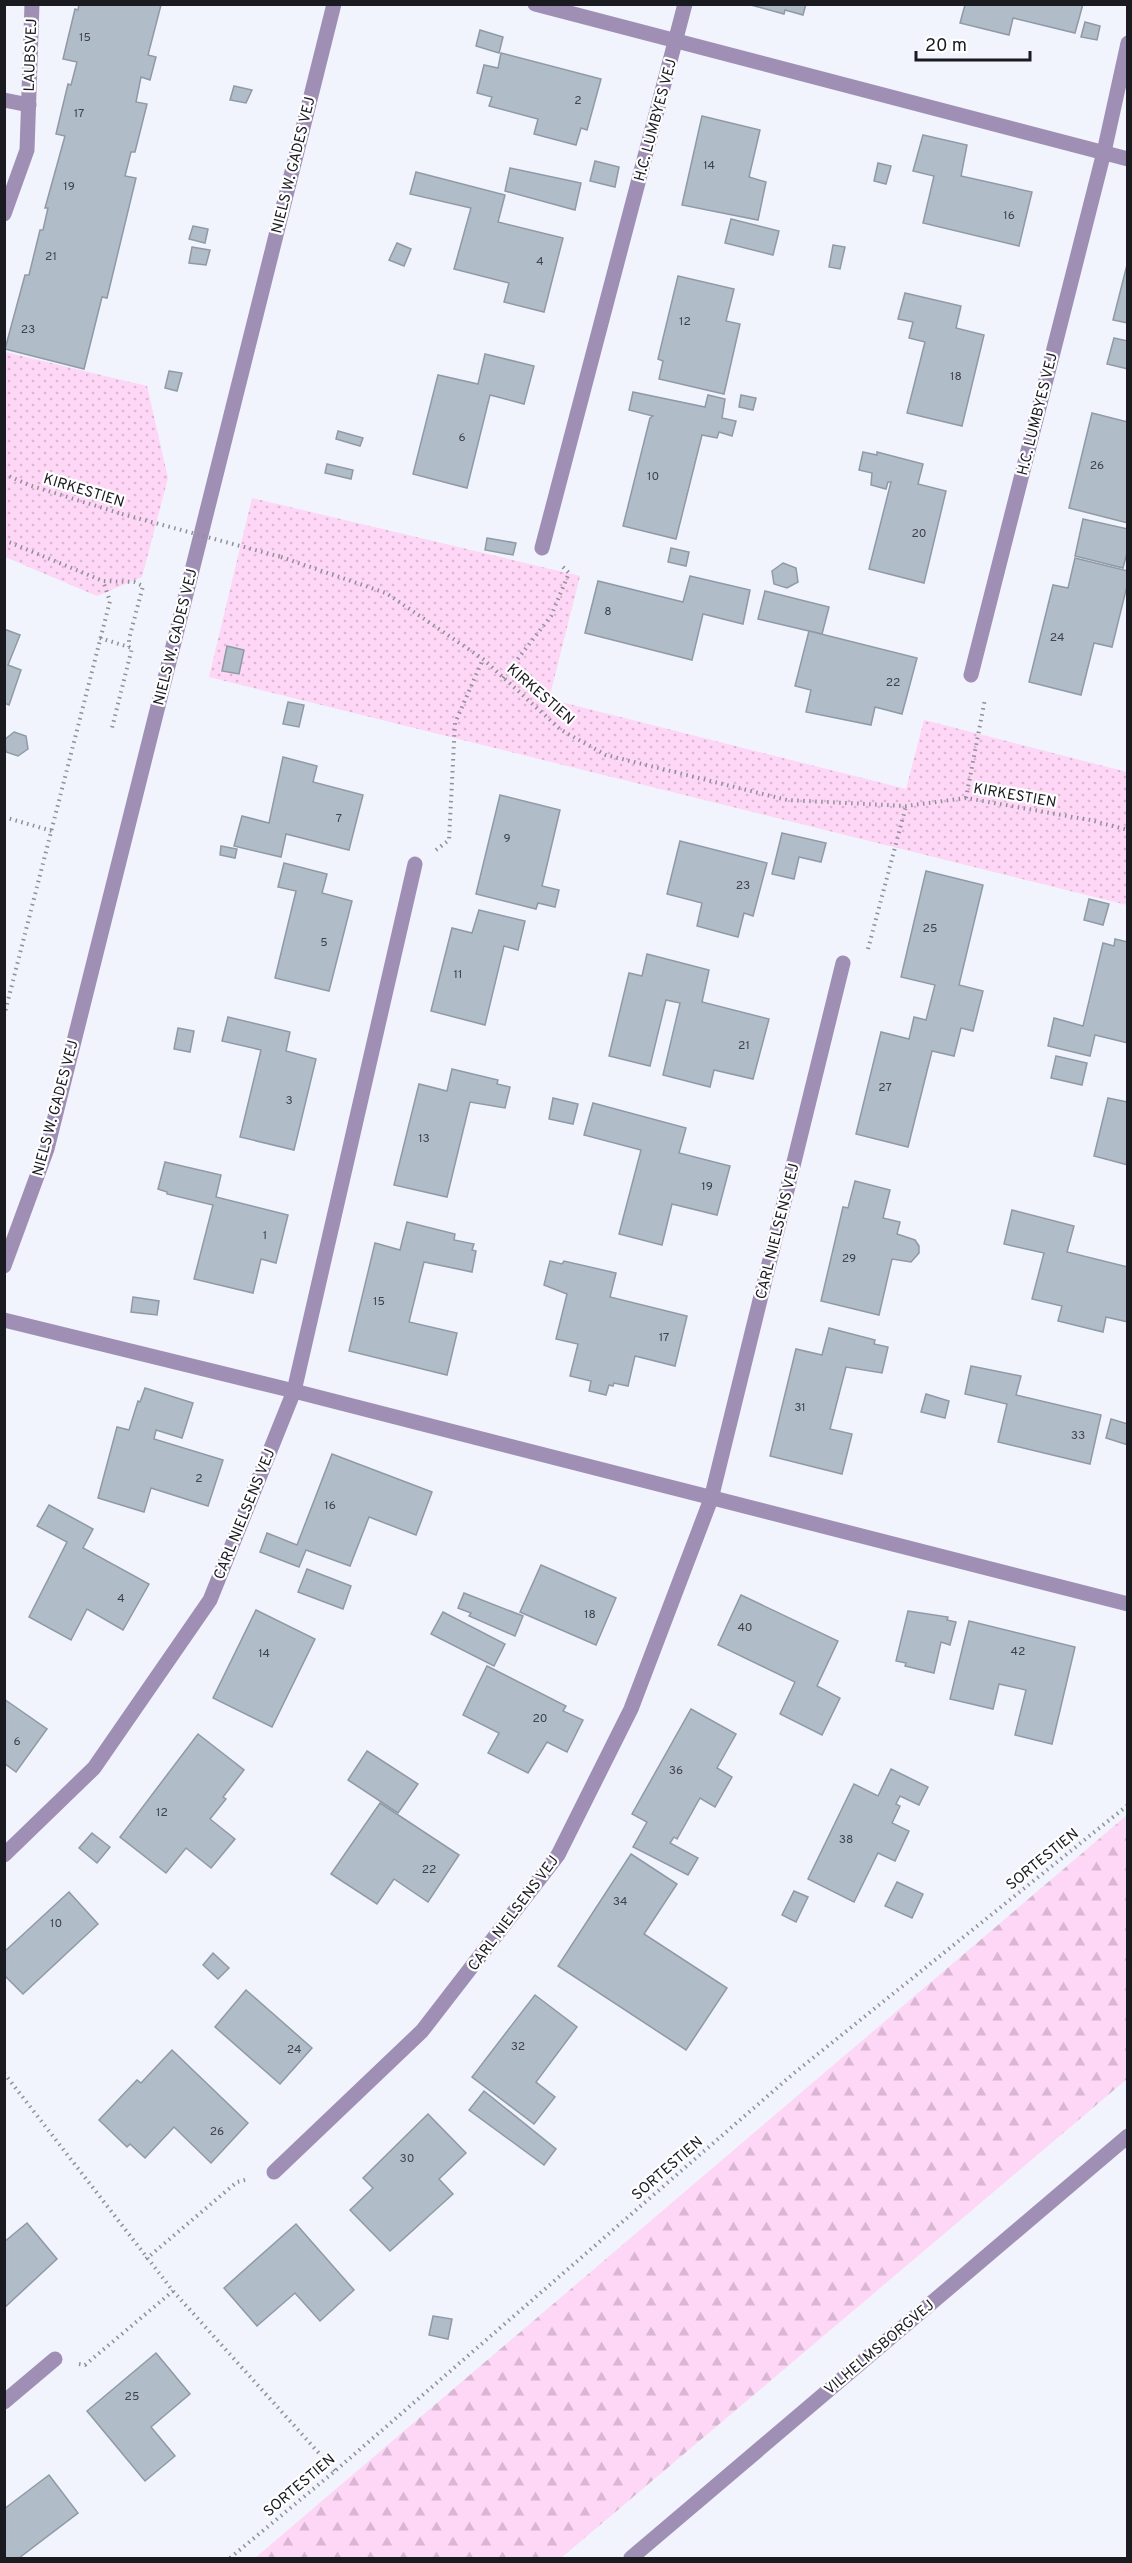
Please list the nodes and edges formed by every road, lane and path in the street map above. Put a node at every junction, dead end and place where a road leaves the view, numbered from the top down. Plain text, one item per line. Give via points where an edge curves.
1 (32, 4) edge
2 (334, 4) edge
3 (535, 4) edge
4 (685, 4) edge
5 (676, 40) junction
6 (1128, 43) edge
7 (4, 100) edge
8 (29, 105) junction
9 (1104, 152) junction
10 (1128, 159) edge
11 (4, 214) edge
12 (4, 474) edge
13 (4, 540) edge
14 (542, 548) joint
15 (103, 581) junction
16 (100, 638) junction
17 (129, 647) junction
18 (483, 659) junction
19 (971, 675) joint
20 (503, 678) junction
21 (112, 728) dead end
22 (966, 798) junction
23 (906, 806) junction
24 (4, 817) edge
25 (1128, 830) edge
26 (52, 831) junction
27 (416, 864) joint
28 (843, 963) joint
29 (4, 1016) edge
30 (4, 1266) edge
31 (4, 1320) edge
32 (294, 1391) junction
33 (711, 1499) junction
34 (1128, 1604) edge
35 (1128, 1805) edge
36 (4, 1855) edge
37 (4, 2073) edge
38 (1128, 2136) edge
39 (274, 2172) joint
40 (146, 2259) junction
41 (173, 2291) junction
42 (55, 2359) joint
43 (4, 2402) edge
44 (335, 2472) junction
45 (230, 2559) edge
46 (631, 2559) edge

1 - 8 street, LAUBSVEJ
2 - 30 street, NIELS W. GADES VEJ via 47,1149
3 - 5 street, H.C. LUMBYES VEJ
4 - 5 street, H.C. LUMBYES VEJ
5 - 9 street, H.C. LUMBYES VEJ
5 - 14 street, H.C. LUMBYES VEJ
6 - 9 street, H.C. LUMBYES VEJ
7 - 8 street, LAUBSVEJ
8 - 11 street, LAUBSVEJ via 27,150
9 - 10 street, H.C. LUMBYES VEJ
9 - 19 street, H.C. LUMBYES VEJ
12 - 18 path, KIRKESTIEN, bridge via 122,514 281,557 386,593
13 - 15 path
14 - 20 path via 569,573 552,616
15 - 16 path via 110,601
15 - 17 path via 143,586
16 - 17 path
16 - 26 path
17 - 21 path via 132,648
18 - 20 path, KIRKESTIEN
18 - 27 path via 455,723 449,840
19 - 22 path via 986,695
20 - 23 path, KIRKESTIEN via 561,730 606,755 787,800
22 - 23 path, KIRKESTIEN
22 - 25 path, KIRKESTIEN
23 - 28 path via 866,954
24 - 26 path
26 - 29 path
27 - 32 street, CARL NIELSENS VEJ
28 - 33 street, CARL NIELSENS VEJ
31 - 32 street
32 - 33 street
32 - 36 street, CARL NIELSENS VEJ via 210,1600 94,1768
33 - 34 street
33 - 39 street, CARL NIELSENS VEJ via 631,1709 558,1855 422,2031
35 - 44 path, SORTESTIEN via 793,2074
37 - 40 path
38 - 46 street, VILHELMSBORGVEJ
39 - 40 path via 237,2182
40 - 41 path
41 - 42 path via 85,2365
41 - 44 path
42 - 43 street
44 - 45 path, SORTESTIEN

